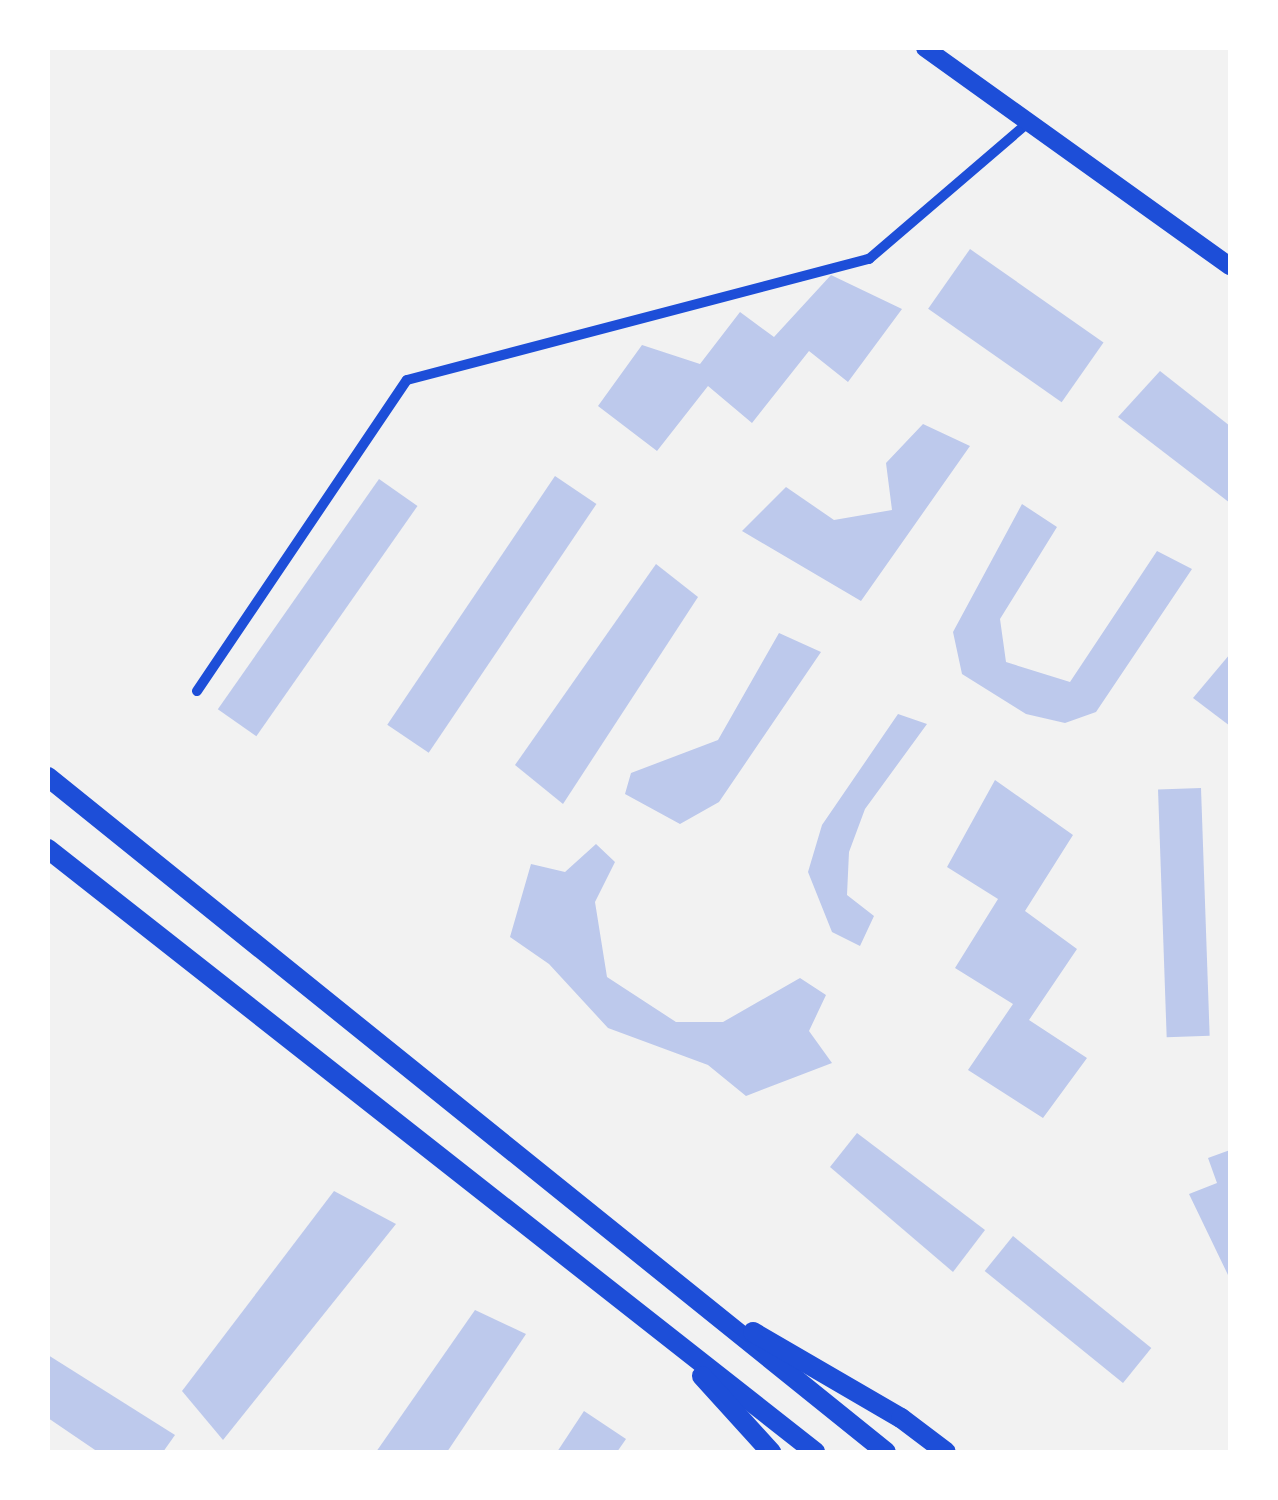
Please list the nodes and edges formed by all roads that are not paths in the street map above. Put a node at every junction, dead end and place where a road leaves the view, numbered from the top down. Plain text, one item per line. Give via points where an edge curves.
1 (926, 48) edge
2 (1029, 122) junction
3 (1230, 266) edge
4 (197, 692) dead end
5 (48, 776) edge
6 (48, 849) edge
7 (695, 1299) junction
8 (664, 1334) junction
9 (772, 1452) edge
10 (815, 1452) edge
11 (886, 1452) edge
12 (946, 1452) edge

1 - 2 street
2 - 3 street
2 - 4 street via 869,259 407,380
5 - 7 main road
6 - 8 main road
7 - 11 main road
7 - 12 main road via 901,1418
8 - 9 main road
8 - 10 main road

